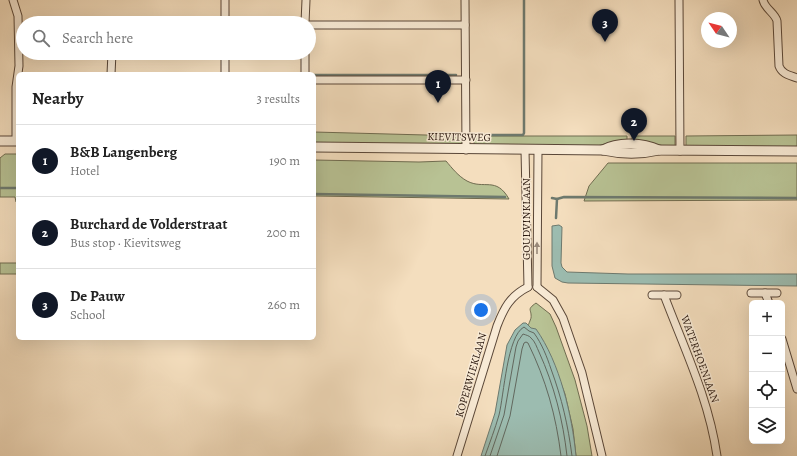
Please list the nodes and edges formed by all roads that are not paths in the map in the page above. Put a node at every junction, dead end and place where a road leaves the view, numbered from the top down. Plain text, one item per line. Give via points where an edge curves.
1 (13, 0) edge
2 (225, 0) edge
3 (306, 0) edge
4 (465, 0) edge
5 (679, 0) edge
6 (763, 0) edge
7 (18, 16) edge
8 (225, 16) edge
9 (305, 16) edge
10 (316, 25) edge
11 (465, 25) junction
12 (19, 60) edge
13 (112, 60) edge
14 (225, 60) edge
15 (305, 60) edge
16 (18, 72) edge
17 (111, 72) edge
18 (225, 72) edge
19 (305, 72) edge
20 (797, 78) edge
21 (316, 80) edge
22 (466, 80) junction
23 (0, 141) edge
24 (16, 141) edge
25 (316, 147) edge
26 (466, 150) junction
27 (524, 150) junction
28 (538, 150) junction
29 (680, 151) junction
30 (797, 151) edge
31 (528, 287) junction
32 (537, 287) junction
33 (752, 293) dead end
34 (765, 293) junction
35 (777, 293) dead end
36 (652, 295) dead end
37 (664, 295) junction
38 (678, 295) dead end
39 (768, 300) edge
40 (785, 349) edge
41 (797, 389) edge
42 (457, 456) edge
43 (602, 456) edge
44 (717, 456) edge

1 - 7 street
2 - 8 street
3 - 9 street
4 - 11 street
5 - 29 street
6 - 20 street via 777,21 780,71
10 - 11 street
11 - 22 street
12 - 16 street
13 - 17 street
14 - 18 street
15 - 19 street
21 - 22 street
22 - 26 street
23 - 24 street
25 - 26 street, KIEVITSWEG
26 - 27 street, KIEVITSWEG
27 - 28 street, KIEVITSWEG
27 - 31 street, GOUDVINKLAAN
28 - 29 street, KIEVITSWEG
32 -> 28 street, GOUDVINKLAAN
29 - 30 street, KIEVITSWEG
31 - 32 street
31 - 42 street, KOPERWIEKLAAN via 519,292 504,308
32 - 43 street via 553,300 563,318 582,373
33 - 34 street
34 - 35 street
34 - 39 street
36 - 37 street
37 - 38 street
37 - 44 street, WATERHOENLAAN via 702,393
40 - 41 street

